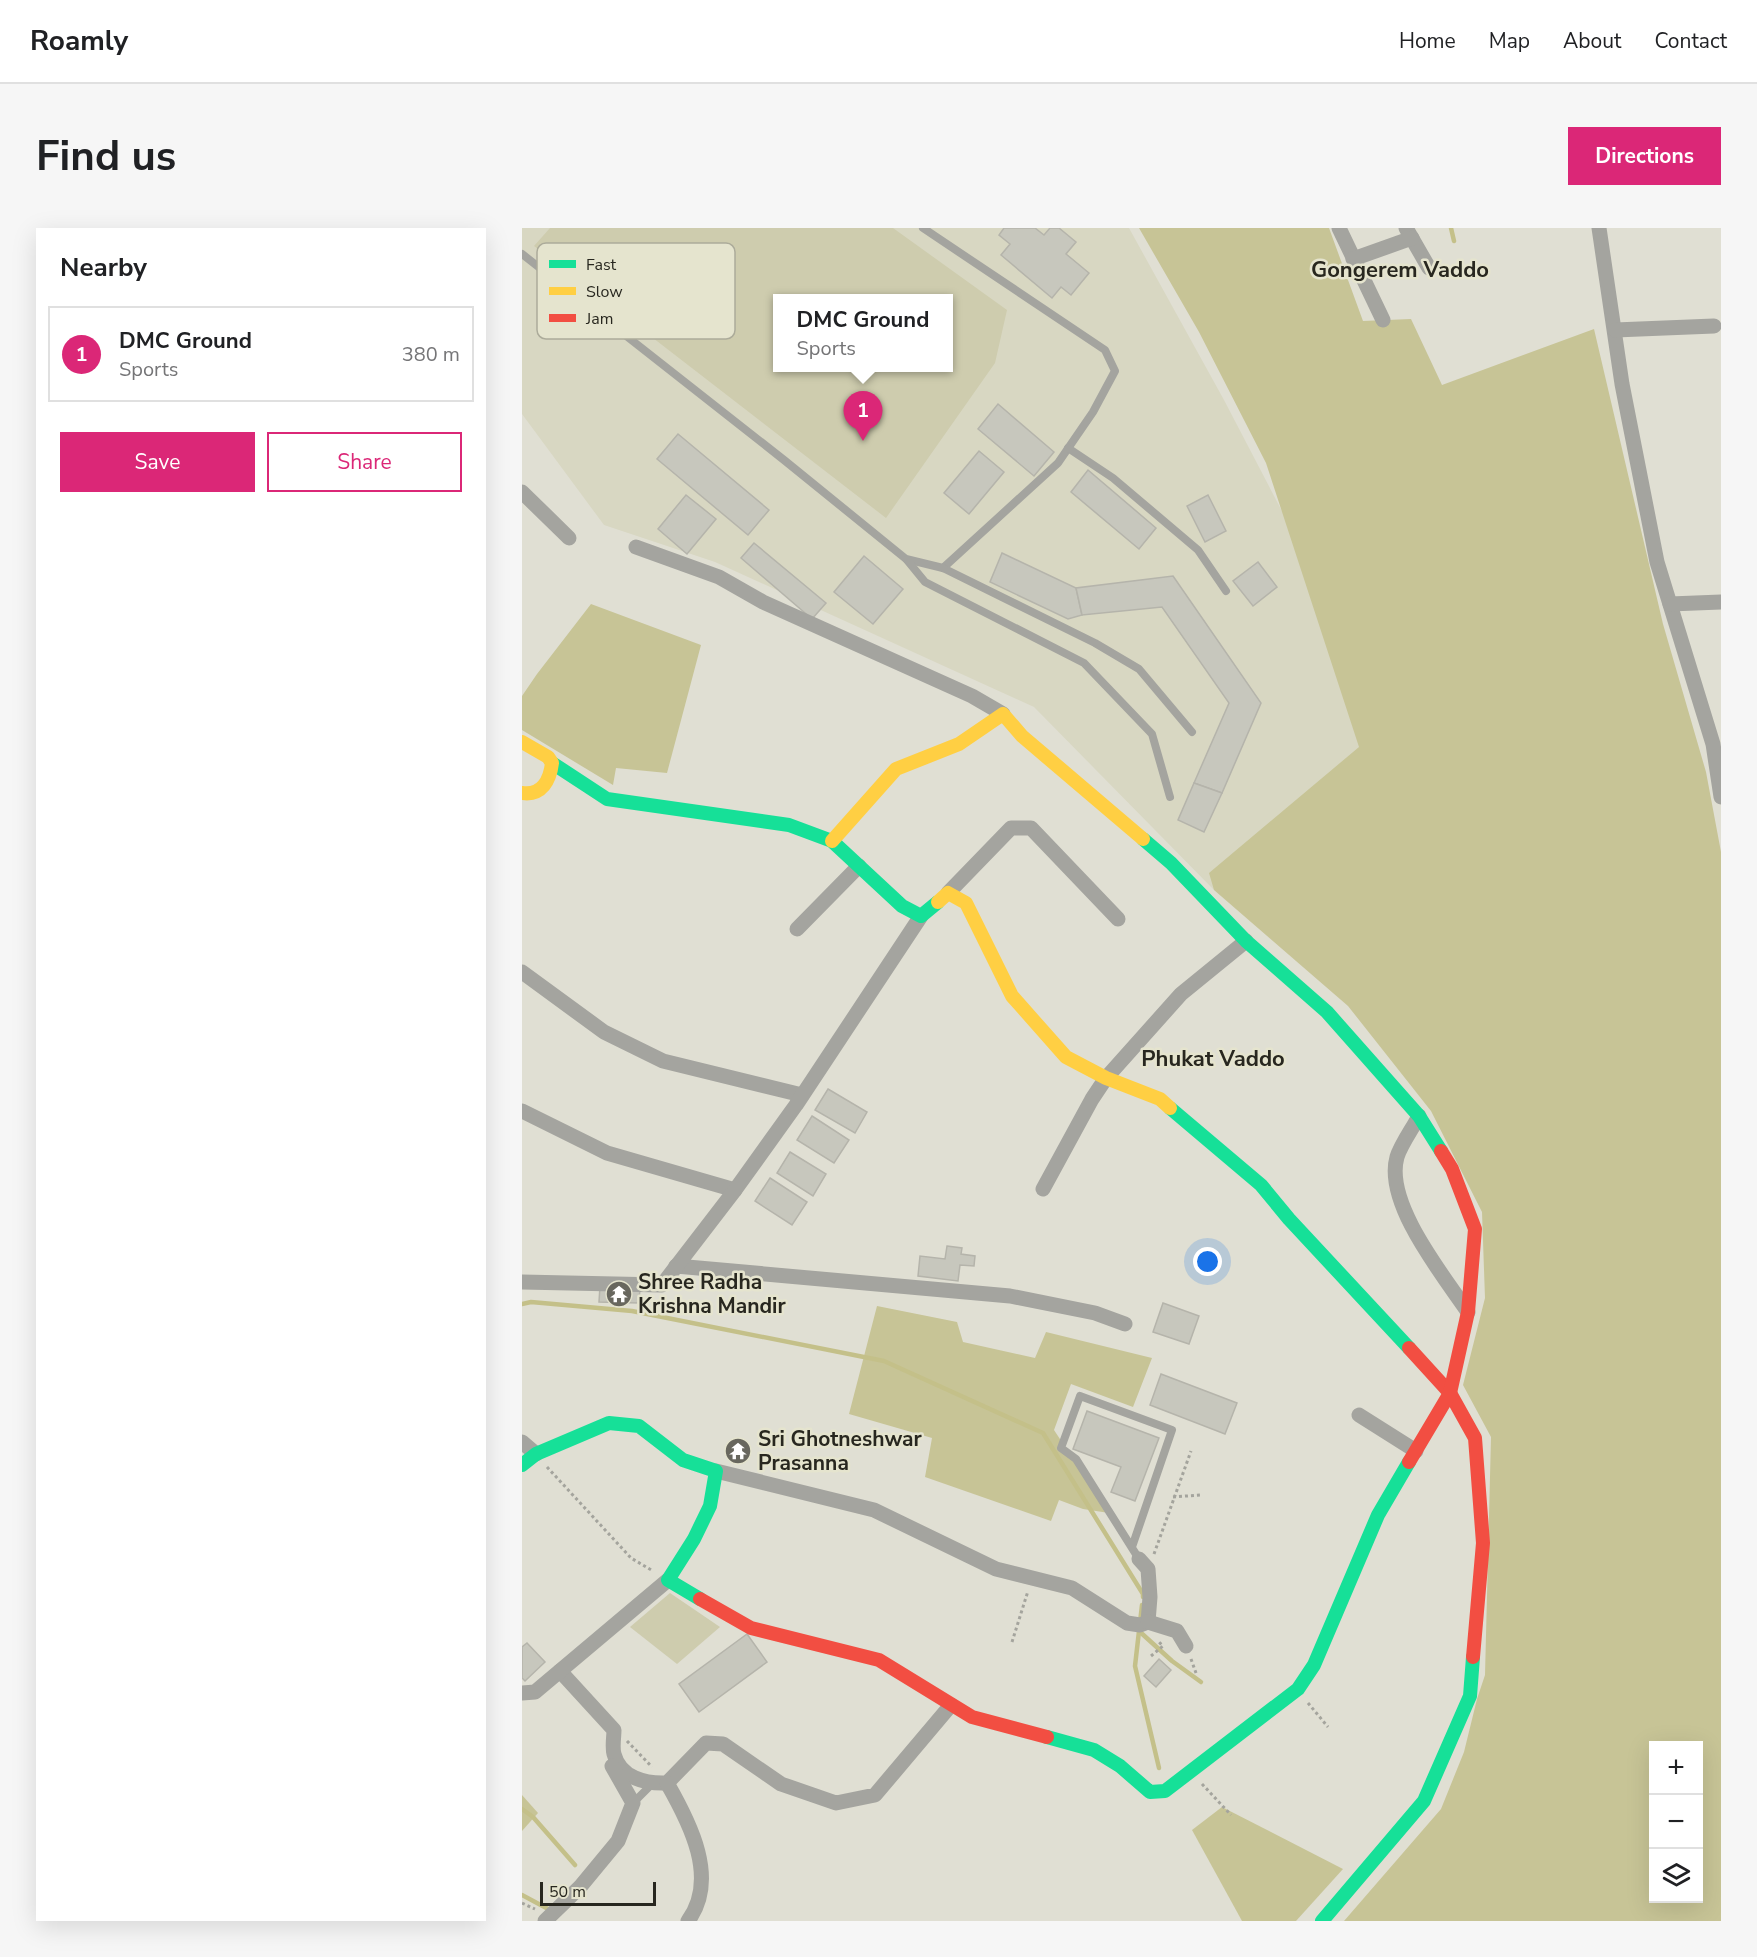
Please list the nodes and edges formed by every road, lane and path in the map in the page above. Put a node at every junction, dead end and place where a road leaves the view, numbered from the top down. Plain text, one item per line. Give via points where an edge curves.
1 (923, 228) edge
2 (1339, 228) edge
3 (1599, 228) edge
4 (1409, 233) edge
5 (522, 254) edge
6 (1353, 259) junction
7 (537, 266) edge
8 (1429, 268) dead end
9 (1383, 320) dead end
10 (1714, 326) dead end
11 (1615, 330) junction
12 (630, 339) edge
13 (1068, 448) junction
14 (522, 492) edge
15 (569, 538) dead end
16 (636, 547) dead end
17 (906, 559) junction
18 (943, 568) junction
19 (1227, 591) dead end
20 (1721, 602) edge
21 (1670, 604) junction
22 (1003, 714) junction
23 (1192, 732) dead end
24 (522, 742) edge
25 (552, 763) junction
26 (522, 793) edge
27 (1170, 797) dead end
28 (1721, 797) edge
29 (832, 841) junction
30 (860, 866) junction
31 (948, 893) junction
32 (921, 916) junction
33 (1118, 919) dead end
34 (797, 929) dead end
35 (1246, 941) junction
36 (522, 972) edge
37 (1106, 1078) junction
38 (802, 1095) junction
39 (522, 1111) edge
40 (1419, 1116) junction
41 (1043, 1189) dead end
42 (735, 1190) junction
43 (676, 1266) junction
44 (522, 1282) edge
45 (1468, 1312) junction
46 (1125, 1324) dead end
47 (1450, 1393) junction
48 (1359, 1415) dead end
49 (522, 1442) edge
50 (1191, 1451) dead end
51 (1416, 1451) junction
52 (536, 1454) junction
53 (522, 1465) edge
54 (716, 1471) junction
55 (1200, 1495) dead end
56 (1173, 1497) junction
57 (1140, 1558) junction
58 (1032, 1578) junction
59 (668, 1580) junction
60 (1148, 1622) junction
61 (1012, 1642) dead end
62 (1186, 1646) dead end
63 (560, 1671) junction
64 (1298, 1689) junction
65 (522, 1693) edge
66 (951, 1705) junction
67 (1328, 1727) dead end
68 (614, 1730) junction
69 (613, 1751) junction
70 (1191, 1771) junction
71 (659, 1784) junction
72 (633, 1803) junction
73 (1231, 1815) dead end
74 (545, 1921) edge
75 (688, 1921) edge
76 (1322, 1921) edge

1 - 13 lane via 1105,350 1115,371
2 - 6 street
3 - 11 street
4 - 6 street
4 - 8 street
5 - 7 lane
6 - 9 street
10 - 11 street
11 - 21 street via 1657,562
12 - 17 lane
13 - 18 lane via 1058,463
13 - 19 lane via 1113,478 1197,550
14 - 15 street
16 - 22 street via 719,577 763,602 972,696
17 - 18 lane
17 - 27 lane via 925,582 1084,663 1152,734
18 - 23 lane via 1095,642 1139,669
20 - 21 street
21 - 28 street via 1713,744
22 - 29 street via 959,744 896,769
22 - 35 street via 1022,736 1171,863
24 - 25 street
25 - 26 street via 543,788
25 - 29 street via 607,799 789,825
29 - 30 street
30 - 32 street via 902,906
30 - 34 street
31 - 32 street
31 - 33 street via 1011,828 1031,828
31 - 37 street via 966,903 1012,996 1066,1057
32 - 38 street
35 - 37 street via 1181,994
35 - 40 street via 1327,1012
36 - 38 street via 604,1032 663,1060
37 - 41 street
37 - 47 street via 1160,1099 1261,1185
38 - 42 street
39 - 42 street via 607,1153
40 - 45 street via 1452,1169 1475,1229
40 - 45 street via 1397,1157 1401,1200 1412,1228
42 - 43 street
43 - 44 street via 662,1285
43 - 46 street via 1010,1296 1095,1313
45 - 47 street
47 - 51 street
47 - 76 street via 1475,1437 1483,1543 1470,1696 1424,1801
48 - 51 street
49 - 52 street
50 - 56 path
51 - 64 street via 1378,1515 1314,1665
52 - 53 street
52 - 54 street via 609,1423 639,1426 683,1460
52 - 59 path via 631,1558
54 - 58 street via 874,1510 996,1569
54 - 59 street via 710,1506
55 - 56 path
56 - 57 path
57 - 57 lane via 1076,1459 1061,1448 1080,1396 1172,1430
57 - 60 street via 1150,1597
58 - 60 street via 1072,1588 1127,1623
58 - 61 path
59 - 63 street
59 - 66 street via 751,1628 879,1660
60 - 62 street via 1177,1631
63 - 65 street via 535,1692
63 - 68 street
64 - 67 path
64 - 70 street
66 - 70 street via 972,1717 1094,1750 1150,1792 1165,1791
66 - 71 street via 875,1796 836,1803 781,1784 723,1744 706,1743
68 - 69 street
68 - 71 path via 632,1745
69 - 71 street via 623,1771 639,1780
69 - 72 street via 609,1763
70 - 73 path
71 - 72 lane
71 - 75 street via 698,1846 701,1886 696,1910
72 - 74 street via 618,1841

